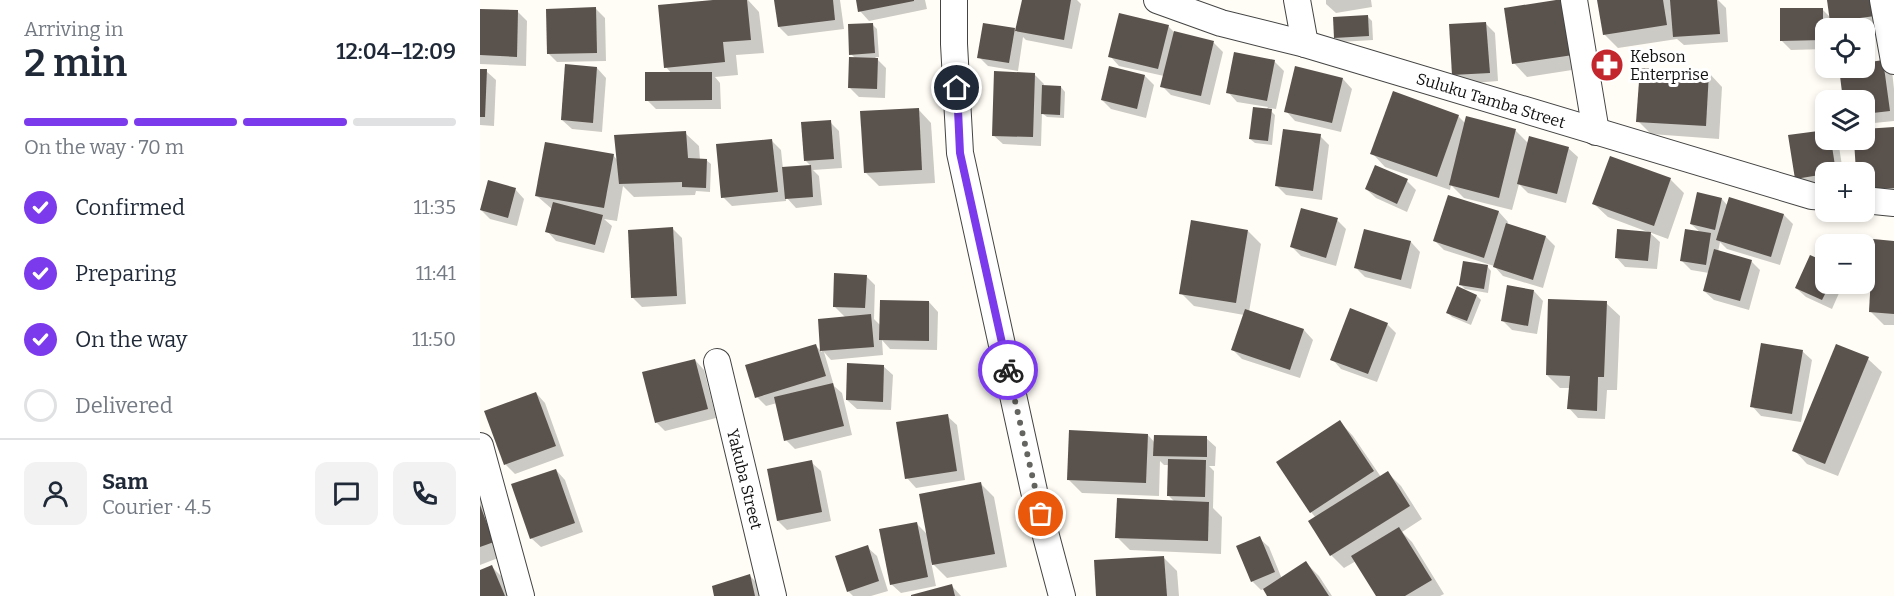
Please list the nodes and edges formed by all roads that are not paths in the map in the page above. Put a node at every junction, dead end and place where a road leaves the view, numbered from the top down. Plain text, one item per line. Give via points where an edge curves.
1 (954, 0) edge
2 (1157, 0) edge
3 (1297, 0) edge
4 (1574, 0) edge
5 (1883, 0) edge
6 (1305, 44) junction
7 (1894, 61) edge
8 (1596, 132) junction
9 (1815, 196) edge
10 (1875, 201) edge
11 (1894, 203) edge
12 (717, 362) dead end
13 (480, 446) edge
14 (521, 596) edge
15 (773, 596) edge
16 (1062, 596) edge

1 - 16 street via 960,153 1034,491
2 - 6 street, Suluku Tamba Street via 1221,23
3 - 6 street
4 - 8 street
5 - 7 street
6 - 8 street, Suluku Tamba Street
8 - 9 street, Suluku Tamba Street
10 - 11 street
12 - 15 street, Yakuba Street
13 - 14 street

